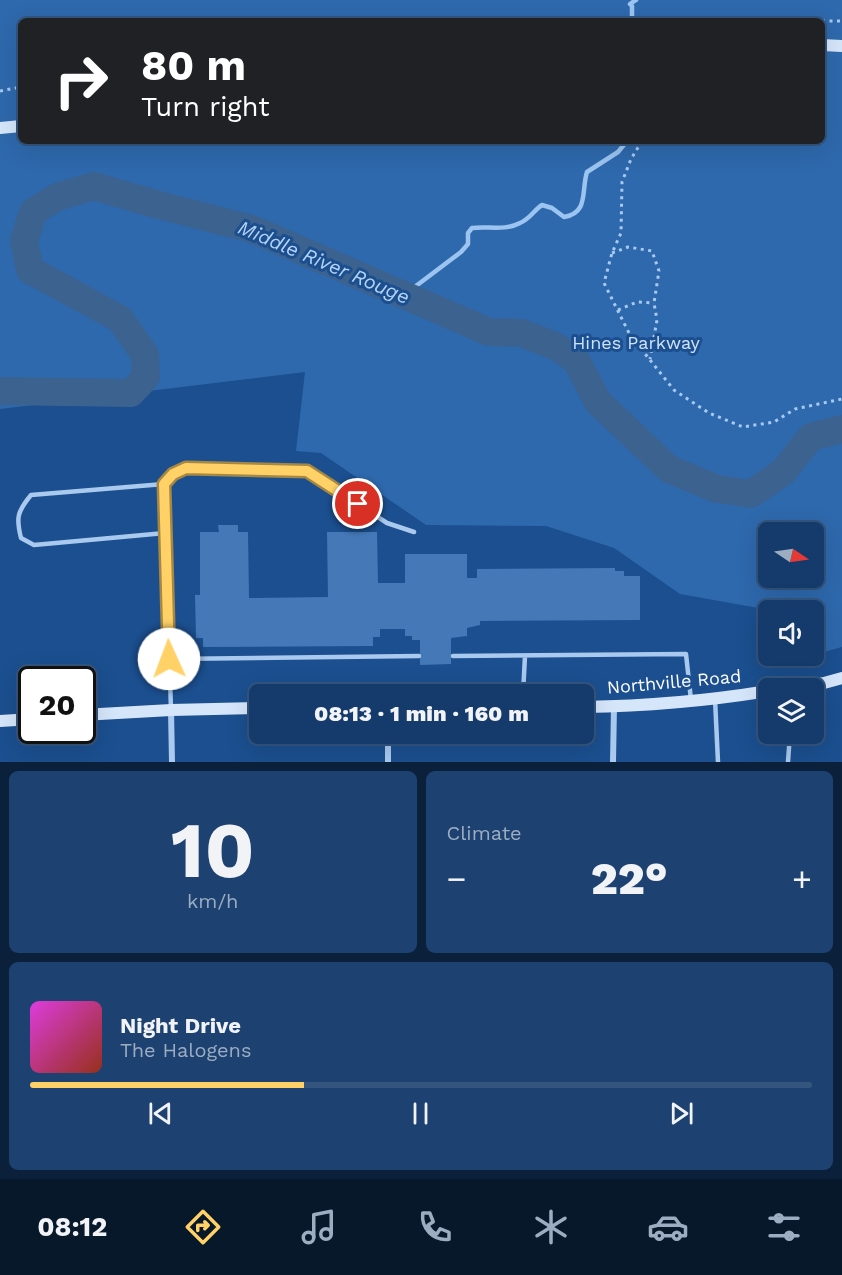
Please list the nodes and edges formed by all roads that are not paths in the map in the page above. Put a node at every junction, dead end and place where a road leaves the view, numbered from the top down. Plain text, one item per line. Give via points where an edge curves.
1 (825, 45) edge
2 (842, 46) edge
3 (18, 126) edge
4 (0, 128) edge
5 (164, 484) junction
6 (414, 532) dead end
7 (165, 533) junction
8 (419, 656) dead end
9 (453, 656) dead end
10 (525, 656) junction
11 (169, 659) junction
12 (842, 678) edge
13 (824, 683) edge
14 (524, 684) edge
15 (758, 692) edge
16 (715, 698) junction
17 (692, 701) junction
18 (614, 706) junction
19 (594, 707) edge
20 (249, 708) edge
21 (171, 710) junction
22 (96, 714) edge
23 (18, 720) edge
24 (0, 721) edge
25 (388, 744) edge
26 (789, 744) edge
27 (172, 762) edge
28 (388, 762) edge
29 (613, 762) edge
30 (718, 762) edge
31 (788, 762) edge

1 - 2 street
3 - 4 street
5 - 6 lane via 186,468 307,471 387,523
5 - 7 lane
5 - 7 lane via 31,495 20,508 18,522 21,538 34,545
7 - 11 lane
8 - 11 lane
9 - 10 lane
10 - 14 lane
10 - 17 lane via 686,654
11 - 21 lane
12 - 13 street
15 - 16 street, Northville Road
16 - 17 street, Northville Road
16 - 30 lane
17 - 18 street, Northville Road
18 - 19 street, Northville Road
18 - 29 street
20 - 21 street
21 - 22 street
21 - 27 street
23 - 24 street
25 - 28 street
26 - 31 lane

